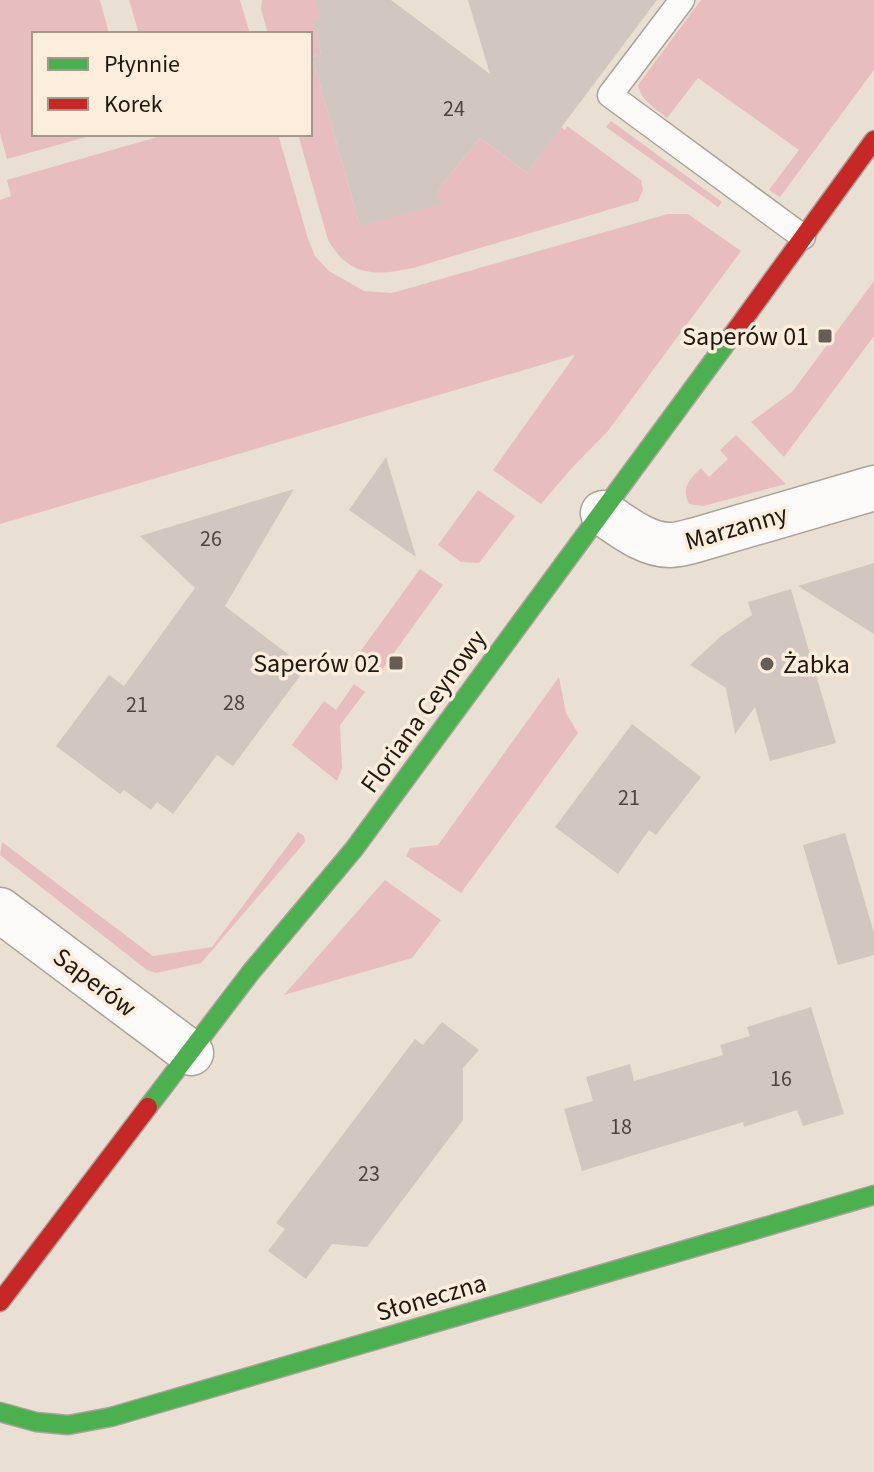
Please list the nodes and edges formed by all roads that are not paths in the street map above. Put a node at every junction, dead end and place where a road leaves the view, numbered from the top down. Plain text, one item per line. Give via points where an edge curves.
1 (682, 0) edge
2 (874, 140) edge
3 (803, 237) junction
4 (874, 488) edge
5 (603, 513) junction
6 (0, 910) edge
7 (191, 1053) junction
8 (874, 1195) edge
9 (0, 1302) edge
10 (0, 1412) edge

1 - 3 lane via 610,95
2 - 3 street, Floriana Ceynowy
3 - 5 street, Floriana Ceynowy
4 - 5 street, Marzanny via 671,545 656,543
5 - 7 street, Floriana Ceynowy via 354,849
6 - 7 street, Saperów
7 - 9 street, Floriana Ceynowy
8 - 10 street, Słoneczna via 111,1417 68,1425

